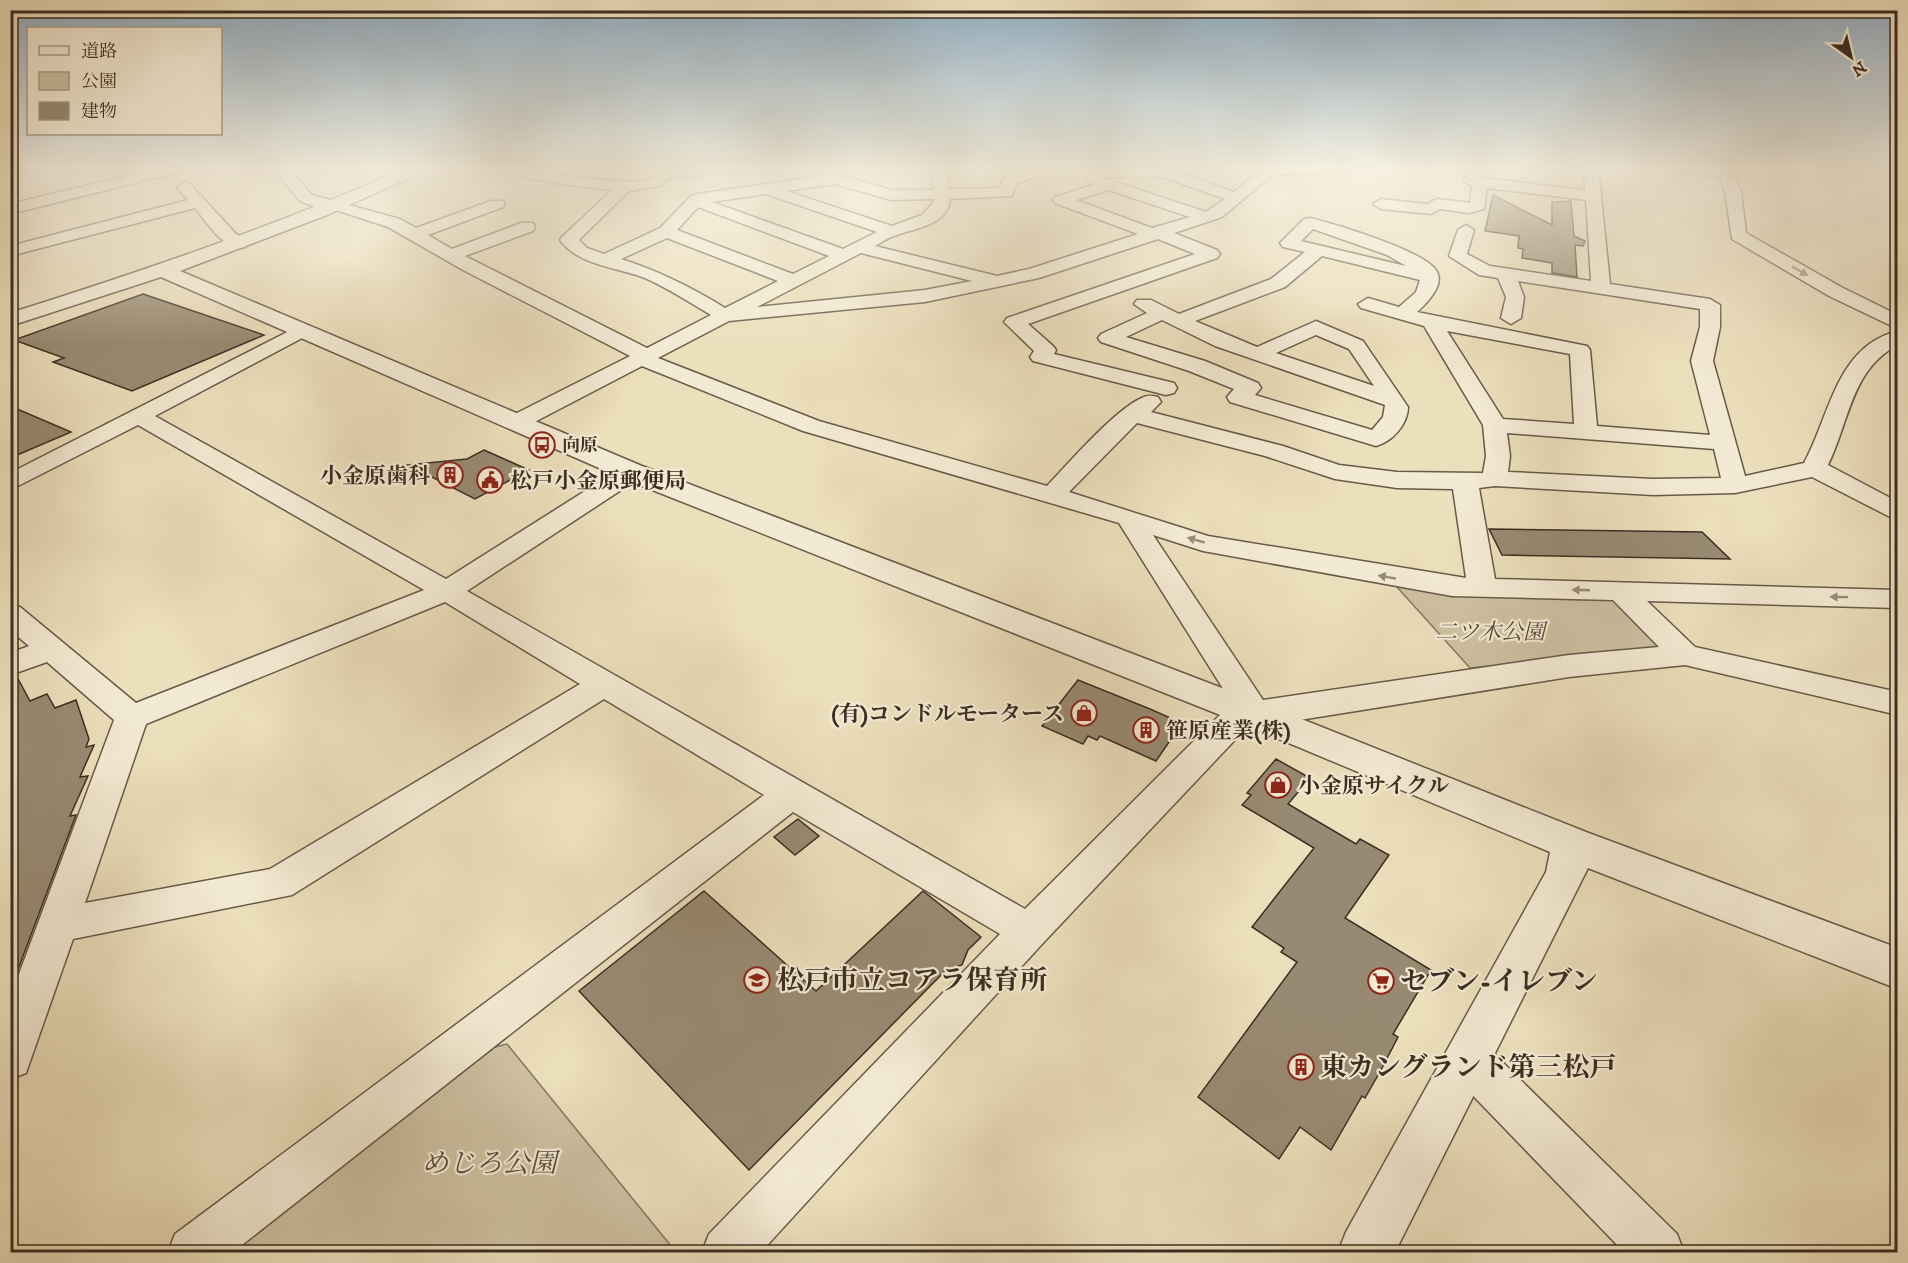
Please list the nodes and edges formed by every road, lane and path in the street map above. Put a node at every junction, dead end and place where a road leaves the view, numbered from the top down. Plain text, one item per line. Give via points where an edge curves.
1 (106, 226) edge
2 (219, 226) edge
3 (282, 226) edge
4 (398, 226) edge
5 (438, 226) edge
6 (584, 226) edge
7 (672, 226) edge
8 (773, 226) edge
9 (876, 226) edge
10 (913, 226) edge
11 (1136, 226) edge
12 (1176, 226) edge
13 (1307, 226) edge
14 (1320, 226) edge
15 (1595, 226) edge
16 (1736, 226) edge
17 (527, 227) dead end
18 (1466, 230) dead end
19 (891, 231) junction
20 (666, 232) junction
21 (1153, 232) junction
22 (416, 234) junction
23 (239, 243) junction
24 (1318, 250) junction
25 (10, 251) edge
26 (851, 251) junction
27 (452, 255) junction
28 (608, 259) junction
29 (1061, 266) junction
30 (162, 270) junction
31 (1506, 275) junction
32 (802, 277) junction
33 (1430, 277) junction
34 (832, 278) dead end
35 (997, 282) junction
36 (854, 284) dead end
37 (1111, 288) junction
38 (1600, 289) junction
39 (907, 297) junction
40 (1368, 304) dead end
41 (1401, 314) junction
42 (725, 316) junction
43 (1170, 317) junction
44 (1511, 318) dead end
45 (10, 320) edge
46 (1431, 322) junction
47 (1898, 323) edge
48 (301, 331) junction
49 (1898, 337) edge
50 (1258, 354) junction
51 (645, 357) junction
52 (1395, 400) junction
53 (1134, 415) junction
54 (138, 416) junction
55 (517, 422) junction
56 (1495, 425) junction
57 (1586, 432) junction
58 (1724, 443) junction
59 (1814, 468) junction
60 (632, 472) junction
61 (1495, 479) junction
62 (1465, 482) junction
63 (10, 483) edge
64 (1735, 485) junction
65 (1052, 495) junction
66 (1898, 513) edge
67 (1130, 520) junction
68 (1482, 589) junction
69 (447, 591) junction
70 (1621, 592) junction
71 (1898, 599) edge
72 (10, 614) edge
73 (50, 649) junction
74 (1685, 655) junction
75 (10, 665) edge
76 (604, 684) junction
77 (1898, 704) edge
78 (1252, 713) junction
79 (132, 717) junction
80 (791, 794) junction
81 (1572, 844) junction
82 (57, 925) junction
83 (1029, 931) junction
84 (1898, 969) edge
85 (10, 1058) edge
86 (1469, 1060) junction
87 (193, 1252) edge
88 (727, 1252) edge
89 (1366, 1252) edge
90 (1659, 1252) edge

1 - 25 street
2 - 23 street
3 - 23 street
4 - 22 street
5 - 22 street
6 - 28 street via 569,240 581,252
7 - 20 street
8 - 26 street
9 - 19 street
10 - 19 street
11 - 21 street
12 - 21 street
13 - 24 street via 1289,243
14 - 33 street via 1393,250 1428,271
15 - 38 street
16 -> 47 street via 1738,235
17 - 27 street
18 - 31 street via 1458,256 1475,267
19 - 26 street
20 - 28 street
20 - 32 street
21 - 29 street
21 - 37 street via 1211,254
22 - 27 street
23 - 30 street
24 - 33 street
24 - 43 street via 1278,284
26 - 32 street
26 - 35 street
27 - 51 street
28 - 42 street via 680,288
29 - 35 street
29 - 37 street
30 - 45 street
30 - 48 street
31 - 38 street
31 - 44 street via 1515,297
32 - 34 street
32 - 42 street
33 - 41 street via 1421,299
35 - 39 street
36 - 39 street
37 - 43 street
37 - 53 street via 1014,322 1046,350 1040,357 1166,388
38 - 58 street via 1710,305 1710,327 1702,361
39 - 42 street
40 - 41 street
41 - 46 street
42 - 51 street
43 - 50 street
43 - 52 street via 1108,339 1197,366 1250,388 1238,397 1376,439 1394,422
46 - 56 street
46 - 57 street via 1580,350
48 - 54 street
48 - 55 street
49 - 59 street via 1878,345 1854,370
50 - 52 street
50 - 52 street via 1316,327 1356,345
51 - 55 street
51 - 65 street via 811,426
53 - 62 street via 1274,451 1335,472 1397,480
53 - 65 street
54 - 63 street
54 - 69 street
55 - 60 street
56 - 57 street
56 - 61 street
57 - 58 street
58 - 64 street
59 - 64 street
59 - 66 street
60 - 69 street
60 - 78 street
61 - 62 street
61 - 64 street via 1653,487
62 - 68 street
65 - 67 street
68 -> 67 street via 1388,577 1203,543
67 - 78 street
70 -> 68 street
69 - 76 street
69 - 79 street
71 -> 70 street
70 - 74 street
72 - 73 street
73 - 75 street
73 - 79 street
74 - 77 street
74 - 78 street via 1569,666
76 - 80 street
76 - 82 street via 278,884
78 - 81 street
78 - 83 street
79 - 82 street
80 - 83 street
80 - 87 street
81 - 84 street
81 - 86 street via 1566,874
82 - 85 street
83 - 88 street
86 - 89 street
86 - 90 street

